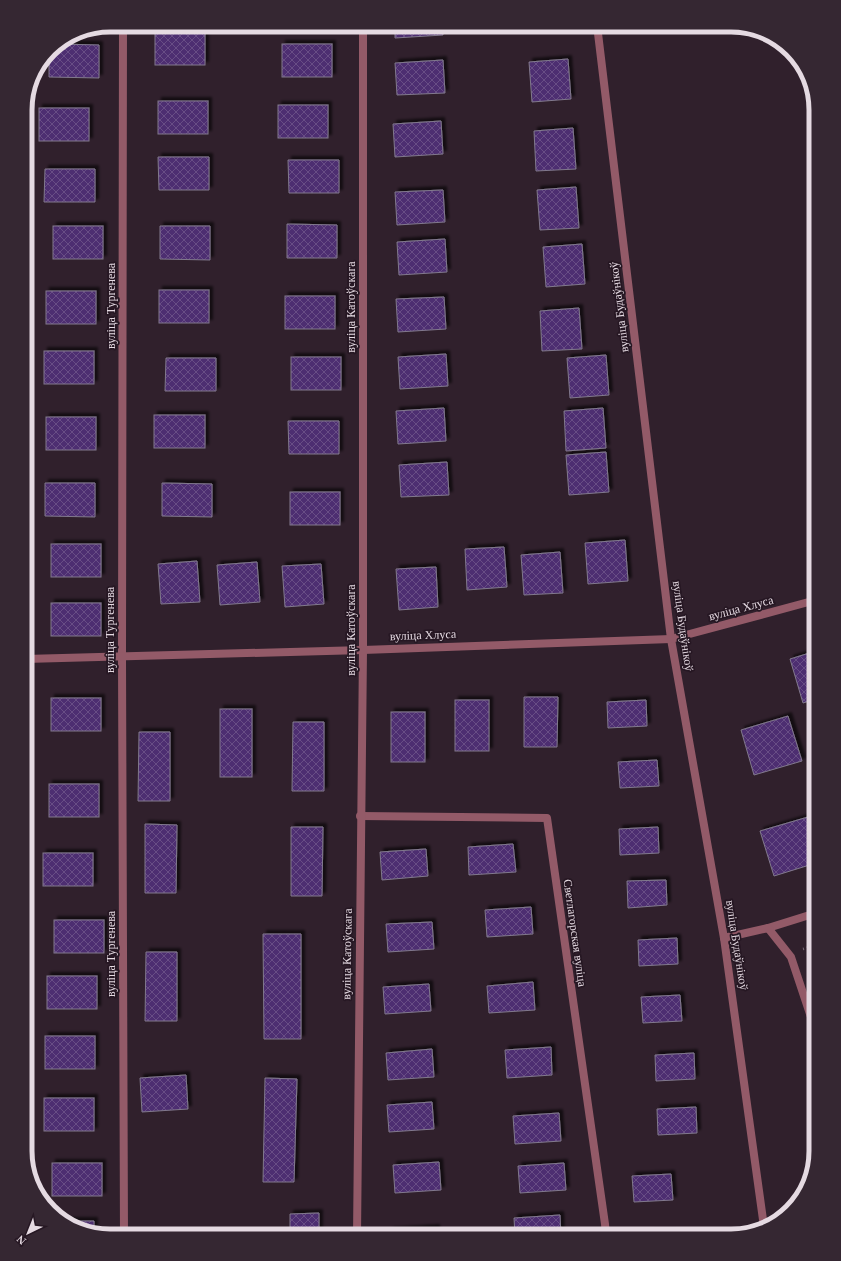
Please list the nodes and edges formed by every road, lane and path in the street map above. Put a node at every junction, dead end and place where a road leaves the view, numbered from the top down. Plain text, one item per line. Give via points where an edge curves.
1 (124, 32) edge
2 (363, 32) edge
3 (598, 32) edge
4 (809, 602) edge
5 (671, 639) junction
6 (363, 650) junction
7 (122, 657) junction
8 (32, 659) edge
9 (360, 816) junction
10 (809, 915) edge
11 (768, 928) junction
12 (724, 938) junction
13 (809, 1011) edge
14 (763, 1222) edge
15 (124, 1229) edge
16 (356, 1229) edge
17 (605, 1229) edge

1 - 7 street, вуліца Тургенева
2 - 6 street, вуліца Катоўскага
3 - 5 street, вуліца Будаўнікоў
4 - 5 street, вуліца Хлуса
5 - 6 street, вуліца Хлуса
5 - 12 street, вуліца Будаўнікоў
6 - 7 street, вуліца Хлуса
6 - 9 street, вуліца Катоўскага
7 - 8 street, вуліца Хлуса
7 - 15 street, вуліца Тургенева
9 - 16 street, вуліца Катоўскага
9 - 17 street, Светлагорская вуліца via 546,818
10 - 11 street
11 - 12 street
11 - 13 street via 791,957
12 - 14 street, вуліца Будаўнікоў

